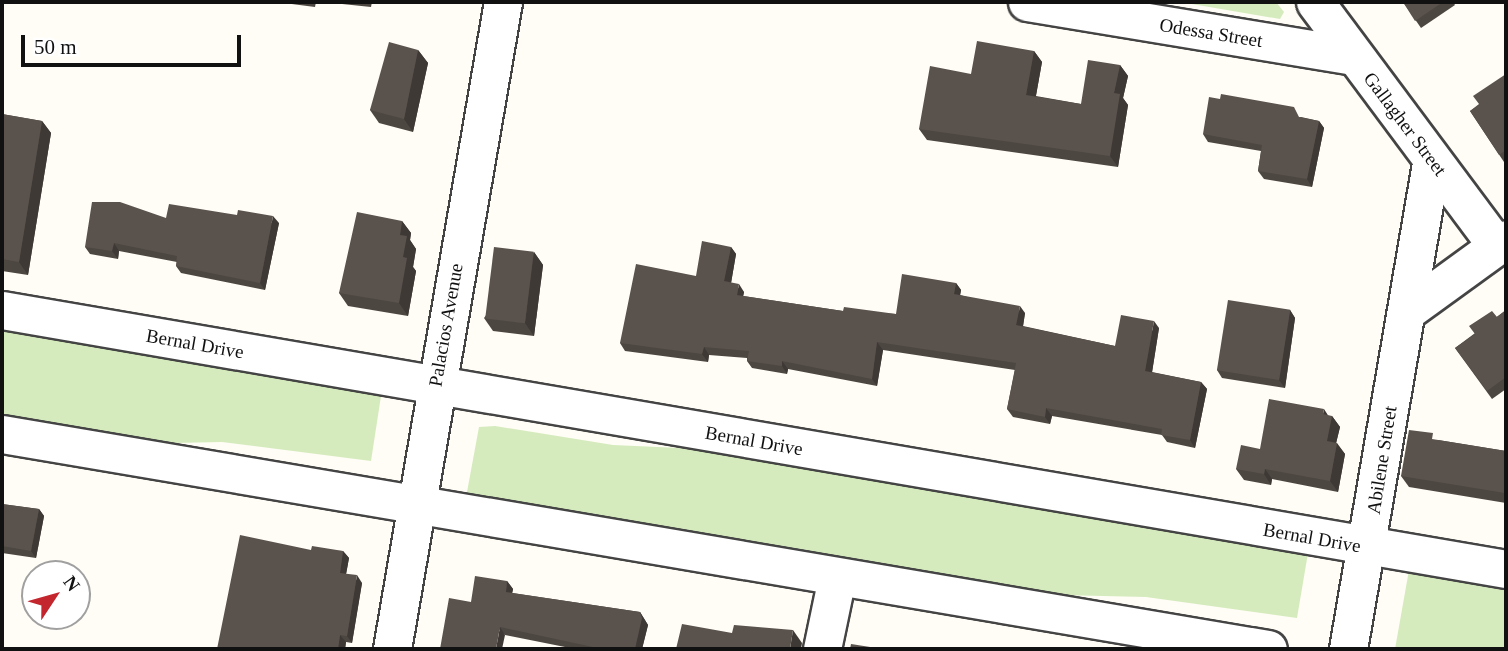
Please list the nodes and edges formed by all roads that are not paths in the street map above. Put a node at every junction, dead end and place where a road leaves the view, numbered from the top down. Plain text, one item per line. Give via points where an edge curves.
1 (503, 2) edge
2 (1027, 2) edge
3 (1315, 2) edge
4 (1073, 5) edge
5 (1354, 56) junction
6 (1432, 160) junction
7 (1502, 242) edge
8 (2, 310) edge
9 (1407, 311) junction
10 (435, 385) junction
11 (2, 434) edge
12 (415, 506) junction
13 (1368, 548) junction
14 (1506, 569) edge
15 (836, 577) junction
16 (392, 649) edge
17 (822, 649) edge
18 (1268, 649) edge
19 (1348, 649) edge

1 - 10 street, Palacios Avenue
2 - 4 street, Odessa Street
3 - 5 street, Gallagher Street
4 - 5 street, Odessa Street
5 - 6 street, Gallagher Street
6 - 7 street, Gallagher Street
6 - 9 street, Abilene Street
7 - 9 street
8 - 10 street, Bernal Drive
9 - 13 street, Abilene Street
10 - 12 street, Palacios Avenue
10 - 13 street, Bernal Drive
11 - 12 street
12 - 15 street
12 - 16 street, Palacios Avenue
13 - 14 street, Bernal Drive
13 - 19 street, Abilene Street
15 - 17 street
15 - 18 street

